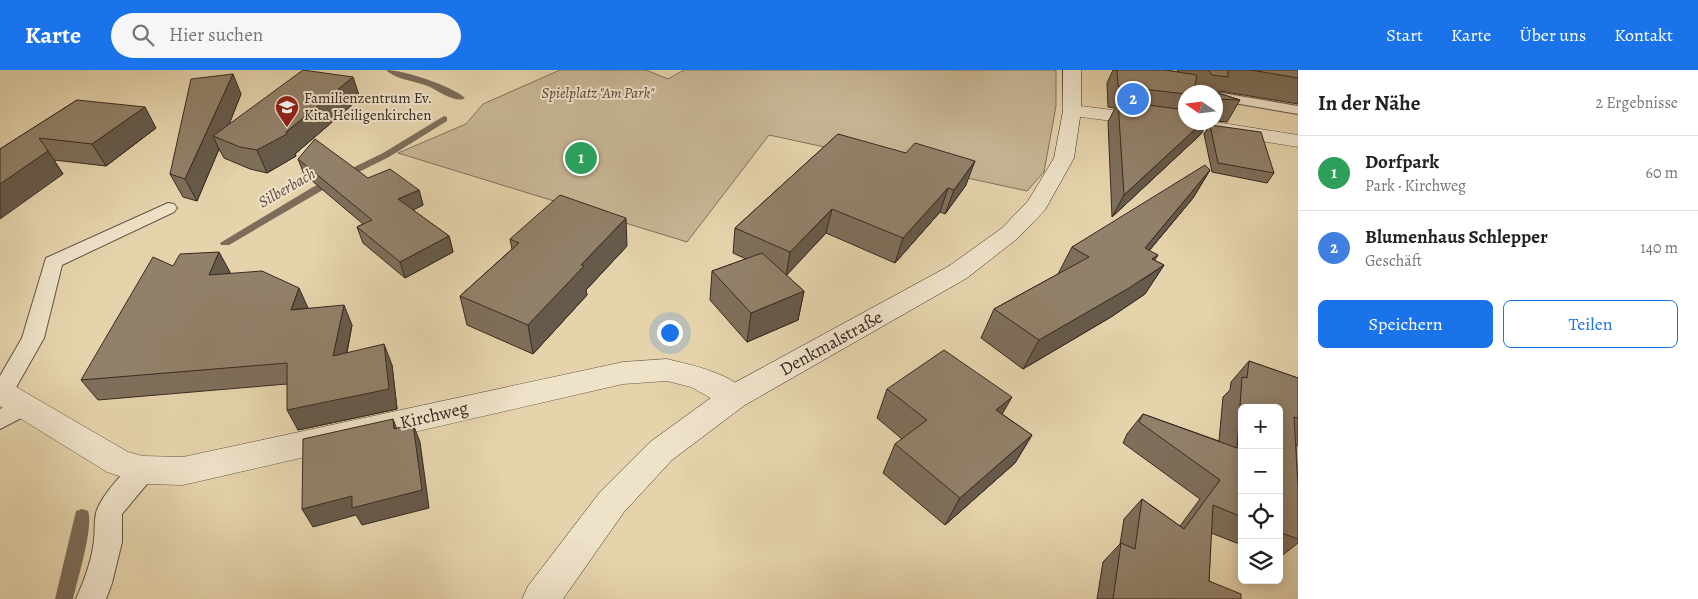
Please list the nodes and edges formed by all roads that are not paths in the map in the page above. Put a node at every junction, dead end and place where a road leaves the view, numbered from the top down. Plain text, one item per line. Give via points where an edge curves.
1 (1072, 70) edge
2 (1223, 97) edge
3 (1298, 110) edge
4 (1072, 112) junction
5 (1298, 141) edge
6 (168, 208) dead end
7 (734, 397) junction
8 (7, 403) edge
9 (142, 470) junction
10 (92, 599) edge
11 (541, 599) edge

1 - 4 main road, Denkmalstraße
2 - 3 lane
4 - 5 main road
4 - 7 main road, Denkmalstraße via 1064,158 1037,206 1010,233 958,272
6 - 8 lane via 53,262 33,338
7 - 9 main road, Kirchweg via 699,378 667,370 623,373 183,471
7 - 11 main road, Denkmalstraße via 661,451 618,496
8 - 9 main road, Kirchweg via 118,462
9 - 10 lane via 109,513 108,542

